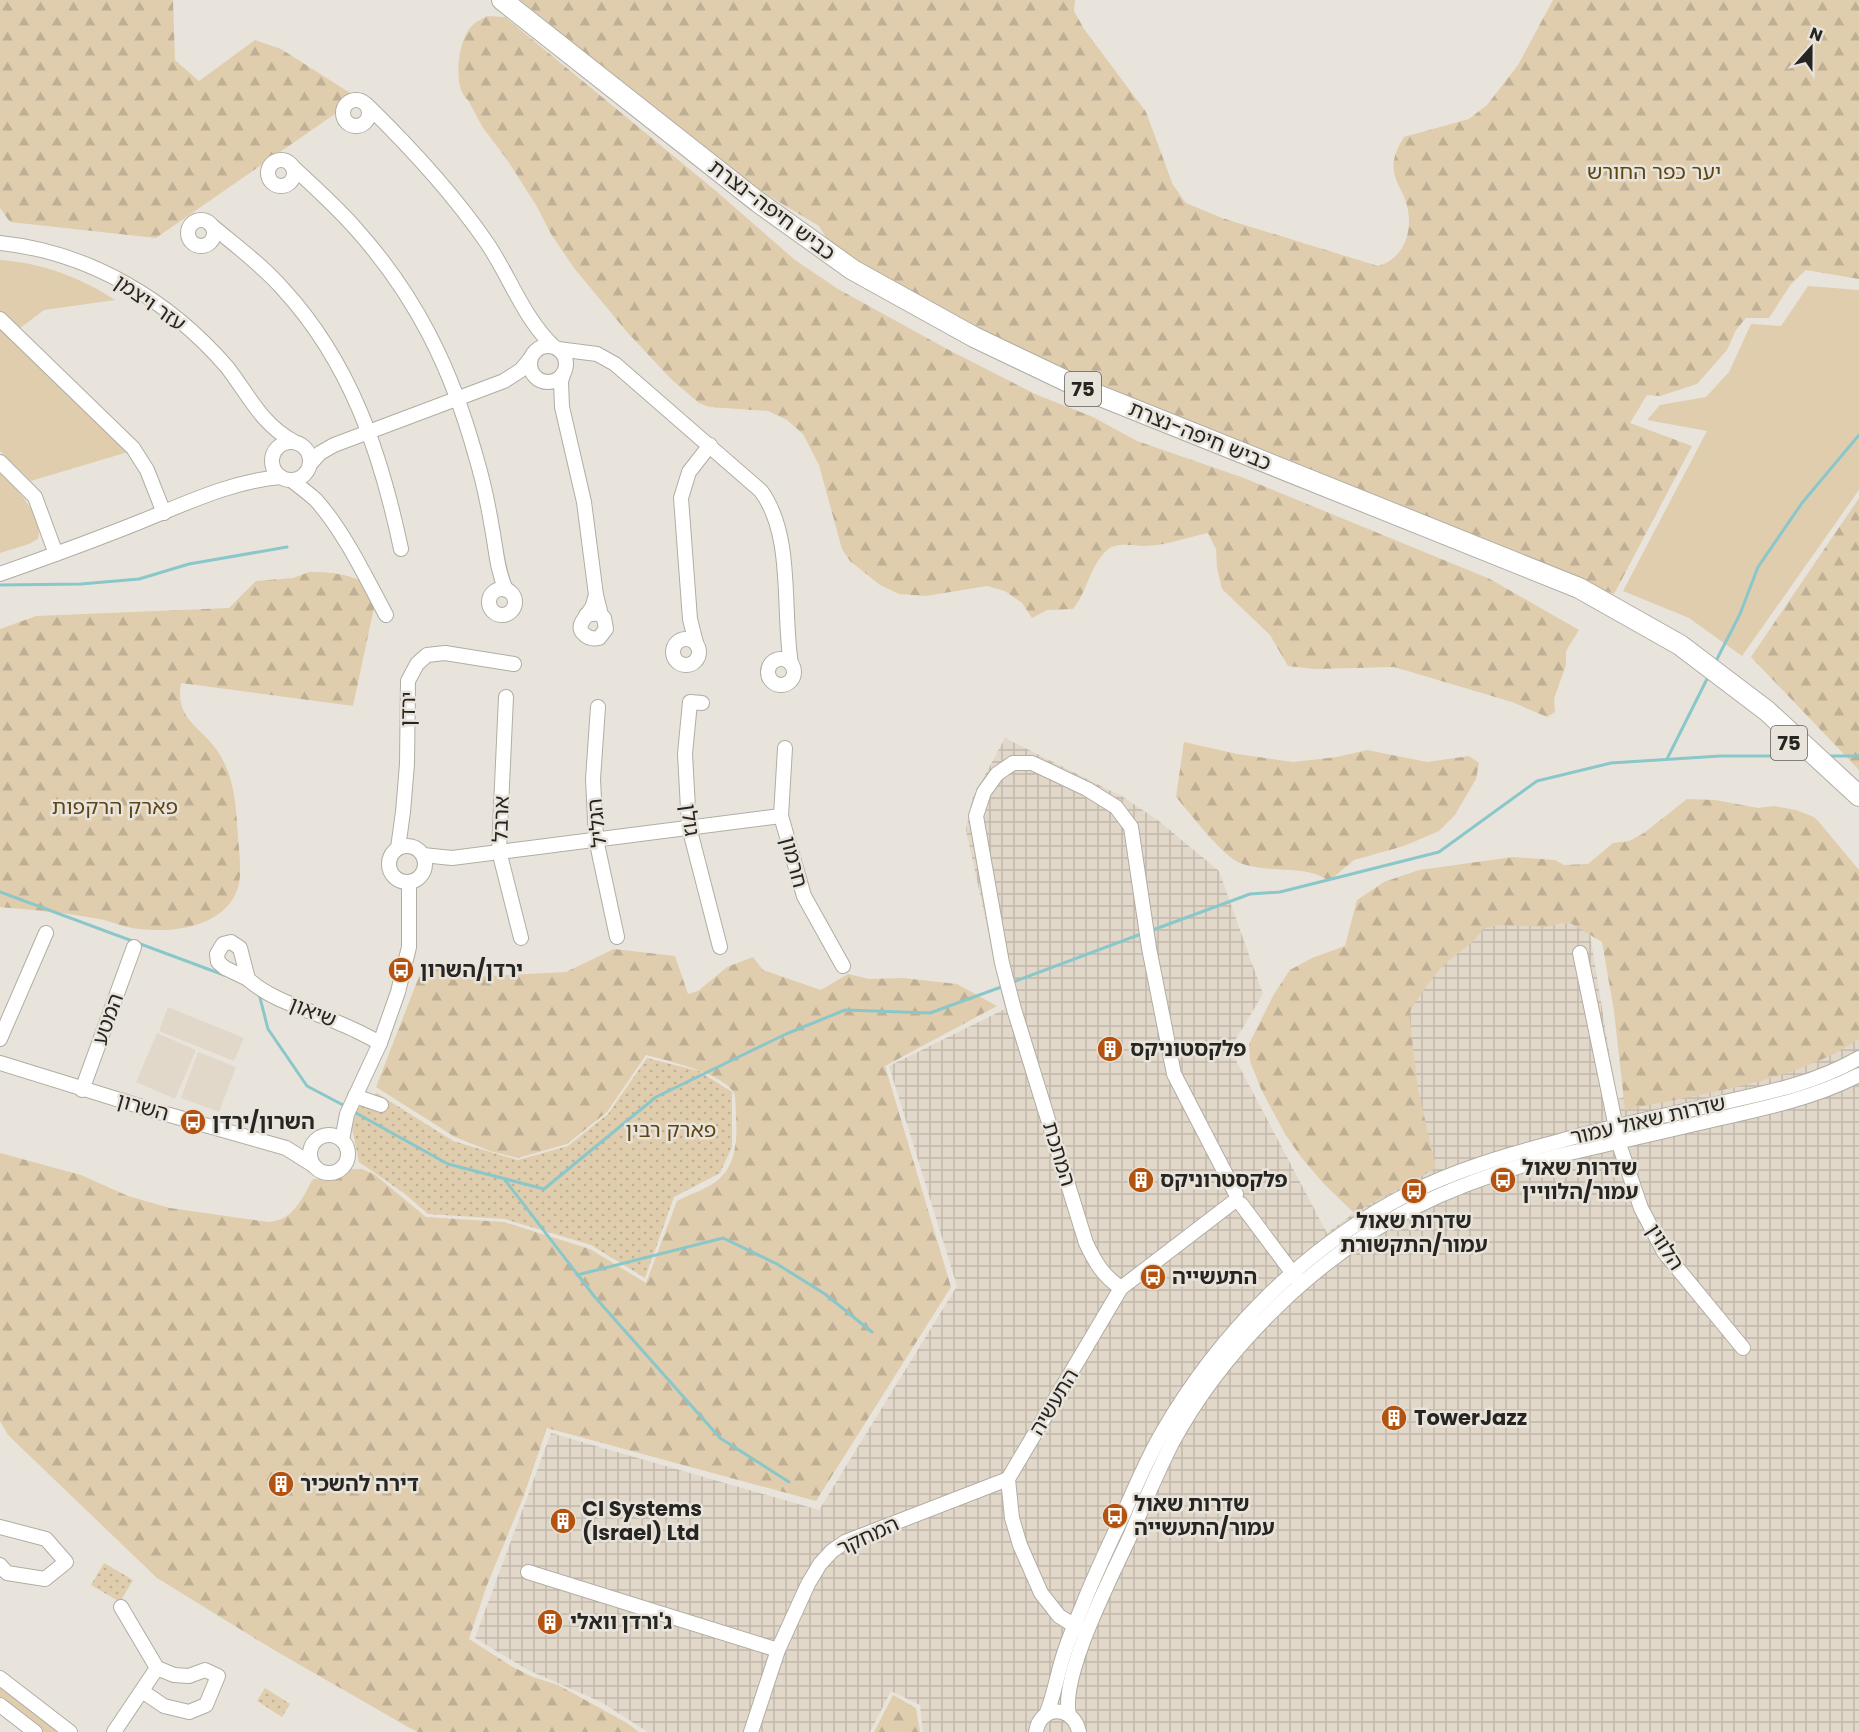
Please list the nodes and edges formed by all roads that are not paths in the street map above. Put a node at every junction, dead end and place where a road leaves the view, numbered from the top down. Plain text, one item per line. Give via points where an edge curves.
1 (502, 0) edge
2 (367, 105) junction
3 (365, 123) junction
4 (391, 129) junction
5 (291, 165) junction
6 (290, 183) junction
7 (317, 189) junction
8 (211, 225) junction
9 (212, 240) junction
10 (229, 240) junction
11 (0, 243) edge
12 (525, 310) junction
13 (0, 319) edge
14 (555, 347) junction
15 (532, 356) junction
16 (601, 356) junction
17 (565, 372) junction
18 (541, 380) junction
19 (504, 381) junction
20 (459, 398) junction
21 (563, 409) junction
22 (263, 419) junction
23 (370, 432) junction
24 (298, 444) junction
25 (710, 445) junction
26 (334, 446) junction
27 (272, 458) junction
28 (0, 462) edge
29 (308, 468) junction
30 (286, 479) junction
31 (251, 481) junction
32 (315, 500) junction
33 (164, 513) junction
34 (401, 549) dead end
35 (56, 554) junction
36 (498, 567) junction
37 (0, 574) edge
38 (506, 590) junction
39 (492, 594) junction
40 (596, 595) junction
41 (386, 615) dead end
42 (586, 615) junction
43 (601, 615) junction
44 (690, 619) junction
45 (787, 636) junction
46 (680, 640) junction
47 (696, 644) junction
48 (777, 659) junction
49 (514, 664) dead end
50 (792, 664) junction
51 (1720, 675) junction
52 (506, 697) dead end
53 (702, 704) dead end
54 (597, 707) dead end
55 (785, 748) dead end
56 (1859, 796) edge
57 (1859, 809) edge
58 (781, 816) junction
59 (402, 821) junction
60 (689, 827) junction
61 (596, 839) junction
62 (398, 848) junction
63 (499, 851) junction
64 (419, 852) junction
65 (452, 858) junction
66 (423, 873) junction
67 (409, 882) junction
68 (46, 933) dead end
69 (617, 937) dead end
70 (521, 938) dead end
71 (720, 947) dead end
72 (134, 948) dead end
73 (1580, 953) dead end
74 (843, 966) dead end
75 (248, 979) dead end
76 (0, 1039) edge
77 (380, 1043) junction
78 (1859, 1058) edge
79 (0, 1063) edge
80 (1859, 1075) edge
81 (82, 1090) junction
82 (355, 1096) junction
83 (381, 1105) dead end
84 (347, 1114) junction
85 (1615, 1127) junction
86 (327, 1135) junction
87 (342, 1140) junction
88 (1618, 1142) junction
89 (313, 1143) junction
90 (286, 1148) junction
91 (313, 1166) junction
92 (1237, 1200) junction
93 (1292, 1274) junction
94 (1302, 1285) junction
95 (1120, 1288) junction
96 (1743, 1348) dead end
97 (1008, 1479) junction
98 (0, 1527) edge
99 (0, 1565) edge
100 (528, 1572) dead end
101 (121, 1607) dead end
102 (1074, 1626) junction
103 (1088, 1632) junction
104 (778, 1650) junction
105 (157, 1668) junction
106 (0, 1678) edge
107 (142, 1691) junction
108 (0, 1705) edge
109 (1046, 1715) junction
110 (1069, 1715) junction
111 (35, 1732) edge
112 (70, 1732) edge
113 (114, 1732) edge
114 (751, 1732) edge
115 (1036, 1732) edge
116 (1079, 1732) edge

1 - 51 highway, כביש חיפה-נצרת / 75 via 758,202 843,263 974,338 1083,389 1579,588 1680,645
2 - 3 street via 370,112
2 - 3 street via 353,101 344,111 349,124
2 - 4 street
3 - 4 street via 377,122
4 - 12 street via 460,204 498,260
5 - 6 street via 294,172
5 - 6 street via 277,161 268,171 273,184
5 - 7 street
6 - 7 street via 305,182
7 - 20 street via 356,229 399,283 437,347
8 - 9 street
8 - 9 street via 197,221 188,235 190,242 199,246
8 - 10 street
9 - 10 street
10 - 23 street via 269,274 312,323 350,386
11 - 22 street, עזר ויצמן via 82,262 135,288 206,345
12 - 14 street via 537,332
12 - 15 street via 535,343
13 - 33 street via 133,448 147,470
14 - 15 street via 544,346
14 - 16 street
14 - 17 street via 565,355
15 - 18 street via 531,371
15 - 19 street via 521,370
16 - 17 street via 577,359
16 - 25 street
17 - 18 street via 556,381
17 - 21 street via 561,382
18 - 19 street
18 - 21 street via 552,389
19 - 20 street
20 - 23 street
20 - 36 street via 486,497
21 - 40 street via 586,518
22 - 24 street
22 - 27 street
23 - 26 street
23 - 34 street
24 - 26 street
24 - 27 street via 280,444
24 - 29 street via 308,452
25 - 44 street via 689,472 681,498
25 - 45 street via 761,491 776,517 782,545
26 - 29 street via 320,453
27 - 30 street via 273,468
27 - 31 street
28 - 35 street via 34,496
29 - 30 street via 299,478
29 - 32 street via 309,487
30 - 31 street
30 - 32 street
31 - 33 street
32 - 41 street via 354,556
33 - 35 street
35 - 37 street
36 - 38 street
36 - 39 street
38 - 39 street
38 - 39 street via 513,594 515,602 514,609 504,615 492,610
40 - 42 street
40 - 43 street
42 - 43 street
42 - 43 street via 580,627 592,639 603,635 606,629
44 - 46 street
44 - 47 street
45 - 48 street
45 - 50 street
46 - 47 street via 690,639
46 - 47 street via 672,653 681,664 697,658
48 - 50 street
48 - 50 street via 768,673 777,684 793,679
49 - 59 street, ירדן via 445,653 427,655 417,664 408,681
51 - 56 highway, כביש חיפה-נצרת / 75 via 1767,711
51 - 57 highway, כביש חיפה-נצרת / 75
52 - 63 street, ארבל
53 - 60 street, גולן via 690,702 685,754
54 - 61 street, הגליל via 593,779
55 - 58 street, חרמון
58 - 60 street
58 - 74 street, חרמון via 804,897
59 - 62 street, ירדן
59 - 64 street
60 - 61 street
60 - 71 street, גולן
61 - 63 street
61 - 69 street, הגליל
62 - 64 street via 406,845
62 - 67 street via 388,867 397,879
63 - 65 street
63 - 70 street, ארבל
64 - 65 street
64 - 66 street via 425,865
65 - 66 street
66 - 67 street
67 - 77 street via 409,947
68 - 76 street
72 - 81 street, המטע
73 - 85 street, הלווין
75 - 77 street, שיאון via 281,999
77 - 82 street
78 - 85 street, שדרות שאול עמור via 1831,1072 1773,1091
79 - 81 street, השרון
80 - 88 street, שדרות שאול עמור via 1777,1106
81 - 90 street, השרון
82 - 83 street
82 - 84 street
84 - 86 street
84 - 87 street
85 - 88 street, הלווין
85 - 93 street, שדרות שאול עמור via 1484,1162 1406,1195 1335,1239
86 - 87 street
86 - 89 street
87 - 91 street via 348,1153 341,1169 329,1174
88 - 94 street, שדרות שאול עמור via 1489,1176 1445,1193 1380,1227
88 - 96 street, הלווין via 1641,1208 1664,1252
89 - 90 street, השרון
89 - 91 street via 309,1154
90 - 91 street, השרון
92 - 93 street, המתכת
92 - 95 street, התעשיה
92 - 95 street, המתכת via 1174,1074 1149,948 1131,827 1116,807 1087,789 1032,763 1013,763 997,774 984,792 976,816 1002,963 1086,1243 1097,1266
93 - 94 street, המתכת
93 - 102 street, שדרות שאול עמור via 1222,1346 1172,1415 1142,1472
94 - 103 street, שדרות שאול עמור via 1233,1355 1173,1442
95 - 97 street, התעשיה
97 - 102 street via 1017,1536 1041,1593 1059,1616
97 - 104 street, המחקר via 845,1542 832,1551 808,1584
98 - 99 street via 45,1539 66,1562 45,1579 7,1573
100 - 104 street
101 - 105 street
102 - 103 street
102 - 109 street, שדרות שאול עמור
103 - 110 street, שדרות שאול עמור via 1073,1674
104 - 114 street, המחקר
105 - 107 street
105 - 107 street via 174,1675 189,1676 206,1670 218,1676 206,1705 189,1712 164,1706
106 - 112 street
107 - 113 street
108 - 111 street
109 - 110 street via 1056,1711
109 - 115 street, שדרות שאול עמור via 1038,1722
110 - 116 street

